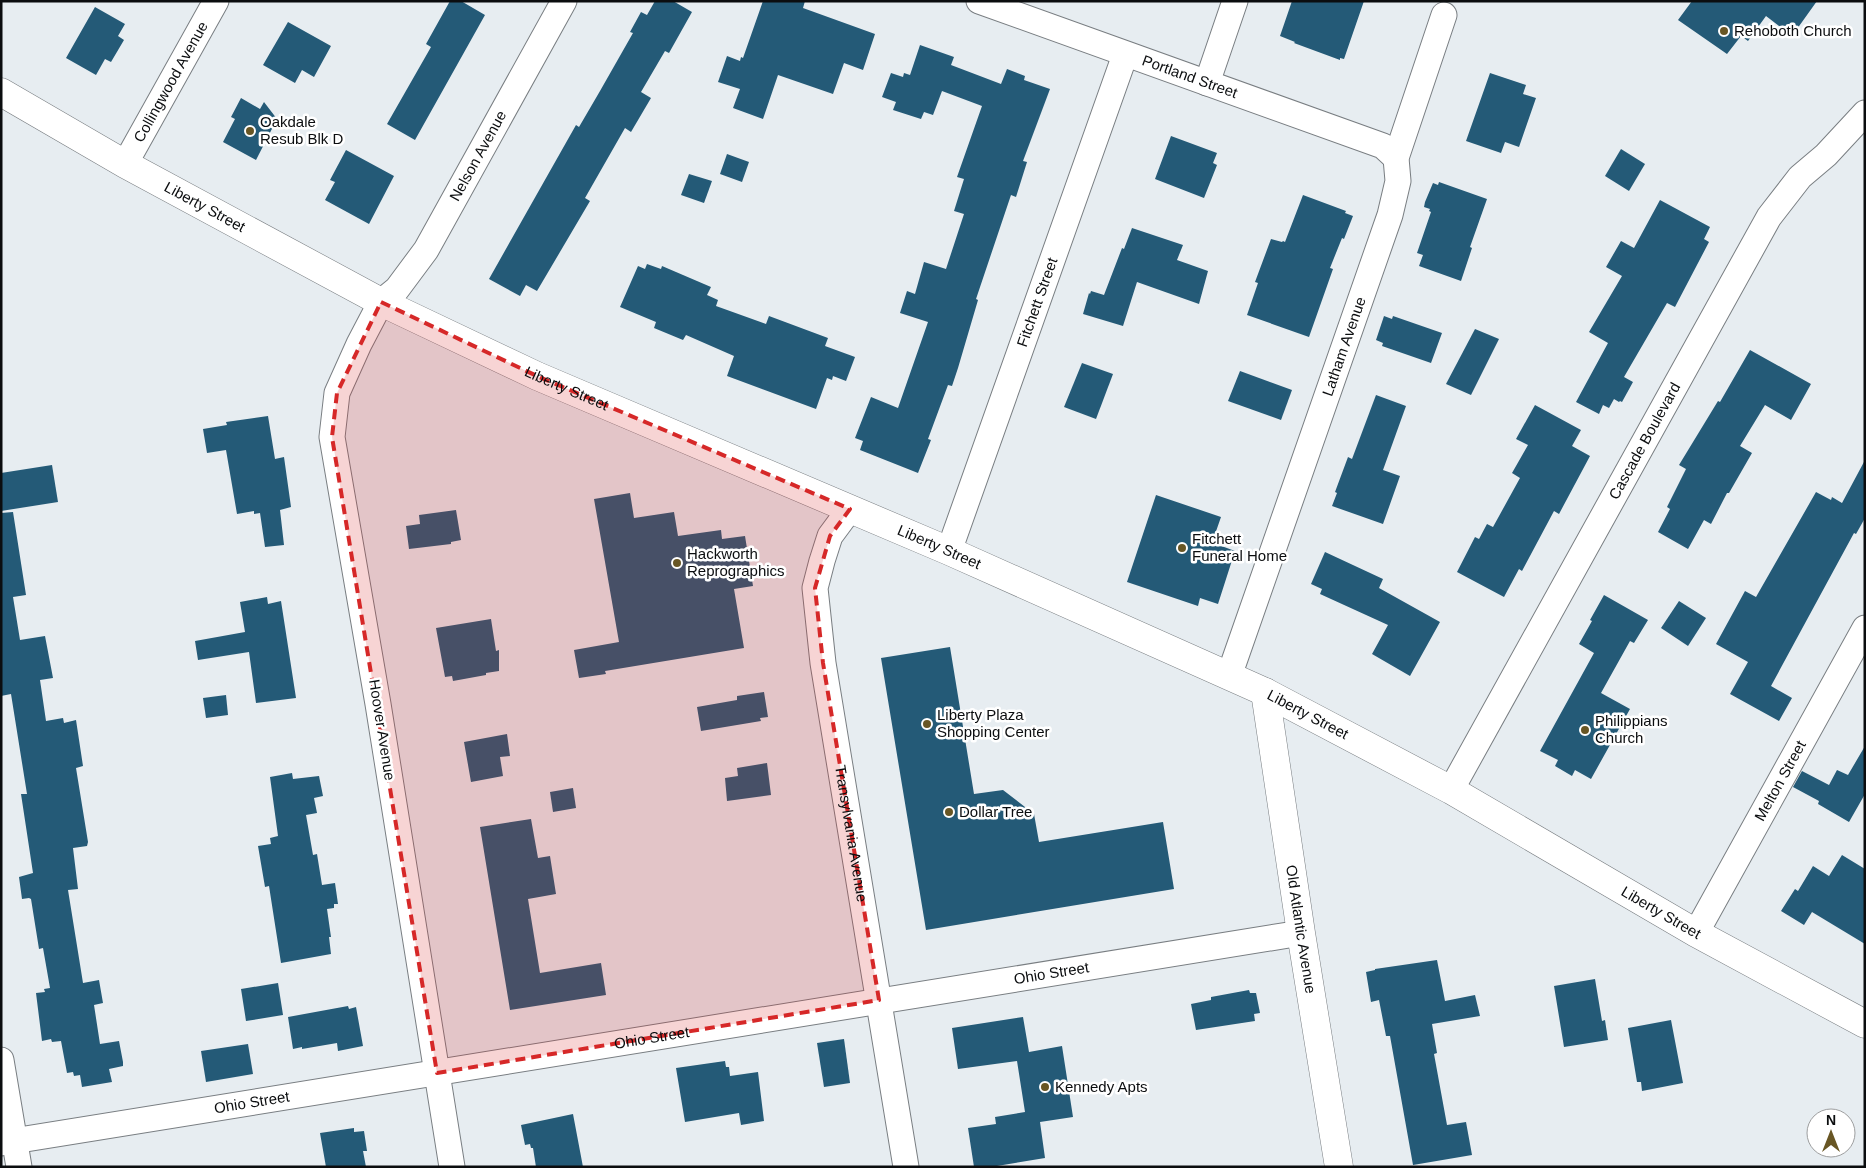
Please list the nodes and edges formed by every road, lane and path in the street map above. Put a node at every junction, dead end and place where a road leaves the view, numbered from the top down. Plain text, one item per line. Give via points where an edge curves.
1 (216, 1) edge
2 (564, 1) edge
3 (979, 1) edge
4 (1235, 1) edge
5 (1444, 15) dead end
6 (1125, 54) junction
7 (1207, 83) junction
8 (1, 92) edge
9 (1865, 113) edge
10 (1396, 158) junction
11 (125, 164) junction
12 (382, 302) junction
13 (850, 509) junction
14 (949, 551) junction
15 (1865, 628) edge
16 (1229, 676) junction
17 (1265, 692) junction
18 (1451, 790) junction
19 (1300, 933) junction
20 (1696, 933) junction
21 (878, 1000) junction
22 (1865, 1024) edge
23 (1, 1060) edge
24 (438, 1074) junction
25 (8, 1142) edge
26 (19, 1167) edge
27 (452, 1167) edge
28 (906, 1167) edge
29 (1339, 1167) edge

1 - 11 street, Collingwood Avenue
2 - 12 street, Nelson Avenue via 426,250 397,289
3 - 6 street, Portland Street
4 - 7 street
5 - 10 street, Latham Avenue
6 - 7 street, Portland Street
6 - 14 street, Fitchett Street
7 - 10 street, Portland Street via 1383,146
8 - 11 main road, Liberty Street
9 - 18 street, Cascade Boulevard via 1800,178 1769,217
10 - 16 street, Latham Avenue via 1398,181 1390,215
11 - 12 main road, Liberty Street
12 - 13 main road, Liberty Street via 537,376
12 - 24 street, Hoover Avenue via 336,393 332,437
13 - 14 main road, Liberty Street
13 - 21 street, Transylvania Avenue via 830,536 815,588 816,607
14 - 16 main road, Liberty Street
15 - 20 street, Melton Street
16 - 17 main road, Liberty Street
17 - 18 main road, Liberty Street
17 - 19 main road, Old Atlantic Avenue
18 - 20 main road, Liberty Street
19 - 21 street, Ohio Street
19 - 29 main road, Old Atlantic Avenue
20 - 22 main road, Liberty Street
21 - 24 street, Ohio Street
21 - 28 street, Transylvania Avenue
23 - 25 street
24 - 25 street, Ohio Street
24 - 27 street, Hoover Avenue
25 - 26 street

